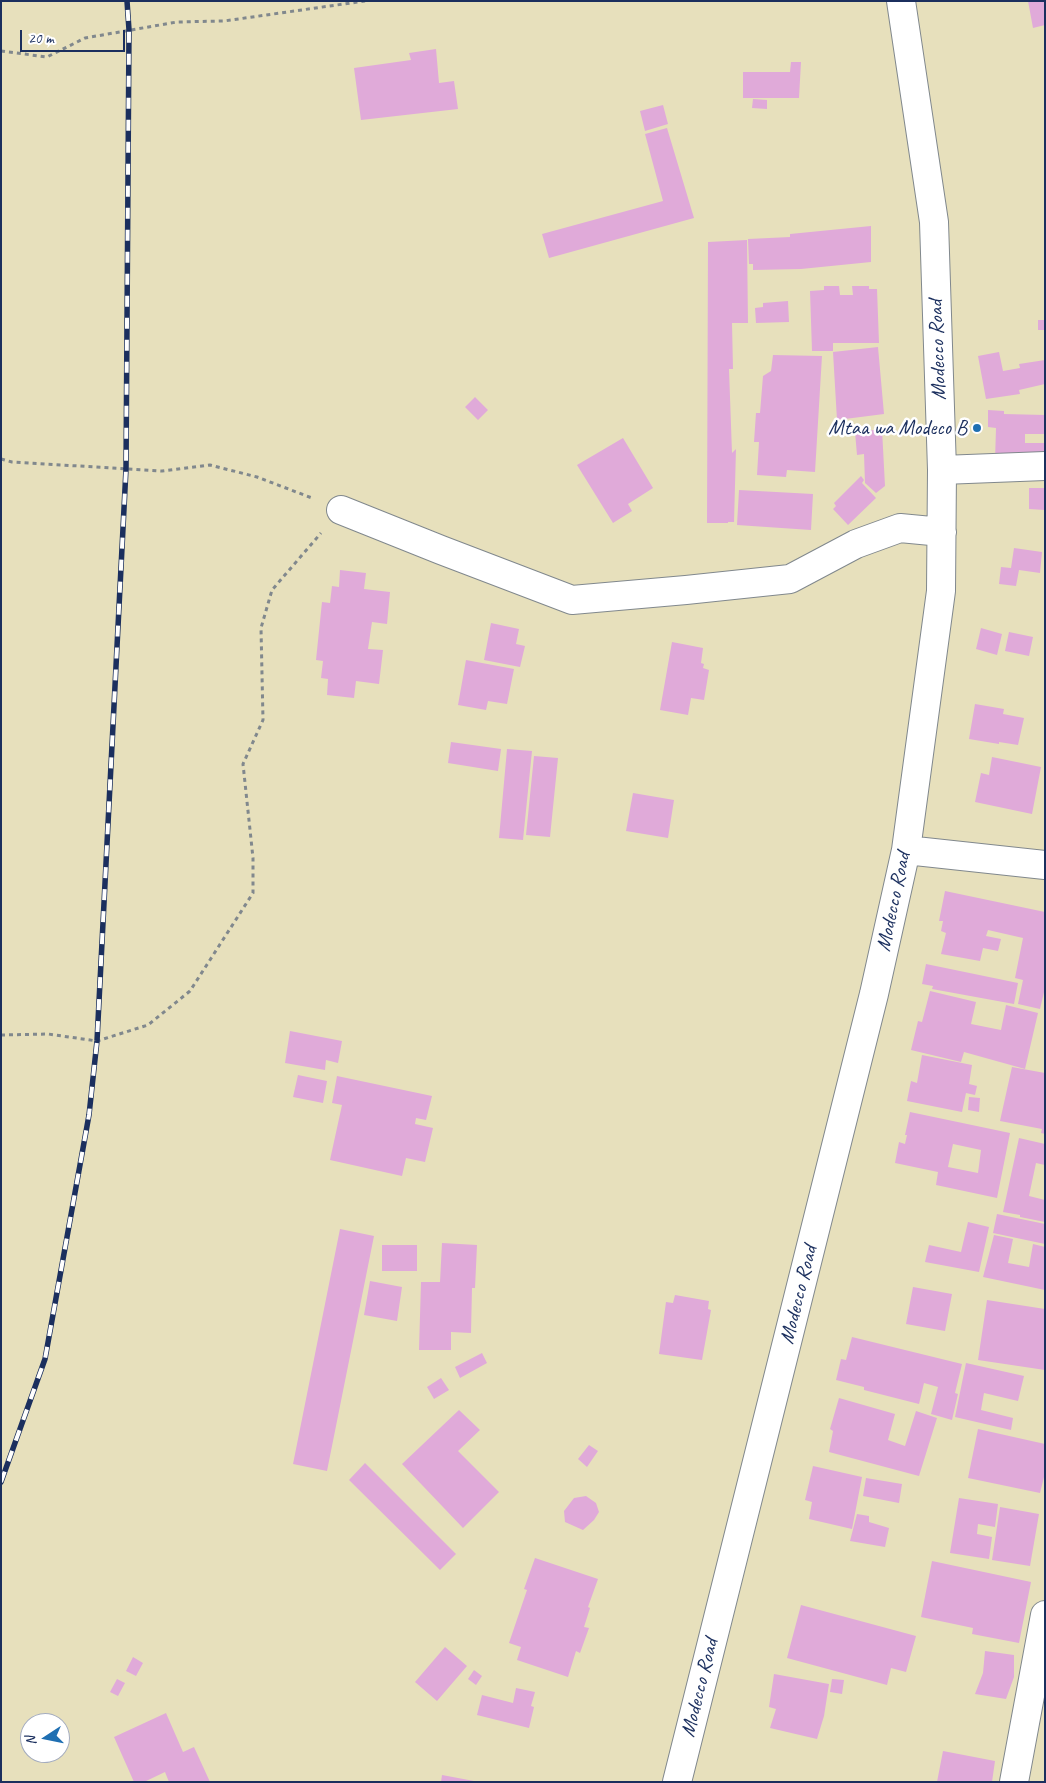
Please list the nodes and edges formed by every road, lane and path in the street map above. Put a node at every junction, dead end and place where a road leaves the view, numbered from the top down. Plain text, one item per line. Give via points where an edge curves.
1 (365, 1) edge
2 (901, 1) edge
3 (1, 51) edge
4 (1, 459) edge
5 (1045, 466) edge
6 (942, 470) junction
7 (341, 510) junction
8 (942, 532) junction
9 (906, 850) junction
10 (1045, 865) edge
11 (1, 1035) edge
12 (1045, 1615) edge
13 (677, 1782) edge
14 (1014, 1782) edge

1 - 3 path via 224,21 177,22 85,38 47,57
2 - 6 street, Modecco Road via 934,222
4 - 7 path via 162,471 210,466 257,477
5 - 6 street
6 - 8 street, Modecco Road
7 - 8 street via 572,600 790,579 856,544 900,528
7 - 11 path via 272,590 261,628 263,720 244,764 254,858 253,893 190,991 148,1025 97,1041 48,1034
8 - 9 street, Modecco Road via 940,591
9 - 10 street
9 - 13 street, Modecco Road via 874,994
12 - 14 street

